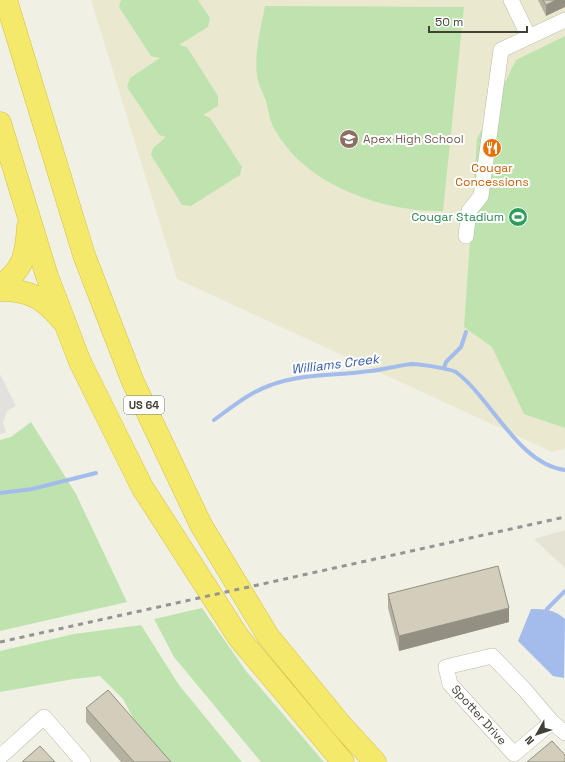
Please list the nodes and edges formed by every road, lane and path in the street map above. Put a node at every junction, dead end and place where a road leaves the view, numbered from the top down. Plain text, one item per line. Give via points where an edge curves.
1 (6, 0) edge
2 (511, 0) edge
3 (565, 20) edge
4 (529, 37) junction
5 (0, 123) edge
6 (29, 216) junction
7 (466, 236) dead end
8 (0, 286) edge
9 (0, 290) edge
10 (67, 326) junction
11 (552, 722) junction
12 (565, 733) edge
13 (0, 757) edge
14 (83, 762) edge
15 (343, 762) edge
16 (375, 762) edge

1 - 16 highway, US 64 via 84,255 133,382 201,525 268,636
2 - 4 street
3 - 4 street
4 - 7 street via 501,50 481,196 469,212
5 - 6 highway, US 64
6 - 8 highway via 27,250 24,258 14,275
6 - 10 highway, US 64 via 47,276
9 - 10 highway via 17,290 35,296 49,306
10 - 15 highway, US 64 via 80,362 142,487 239,638
11 - 11 street, Spotter Drive via 492,656 446,667 450,684 514,754
11 - 12 street, Spotter Drive
13 - 14 street via 44,717

